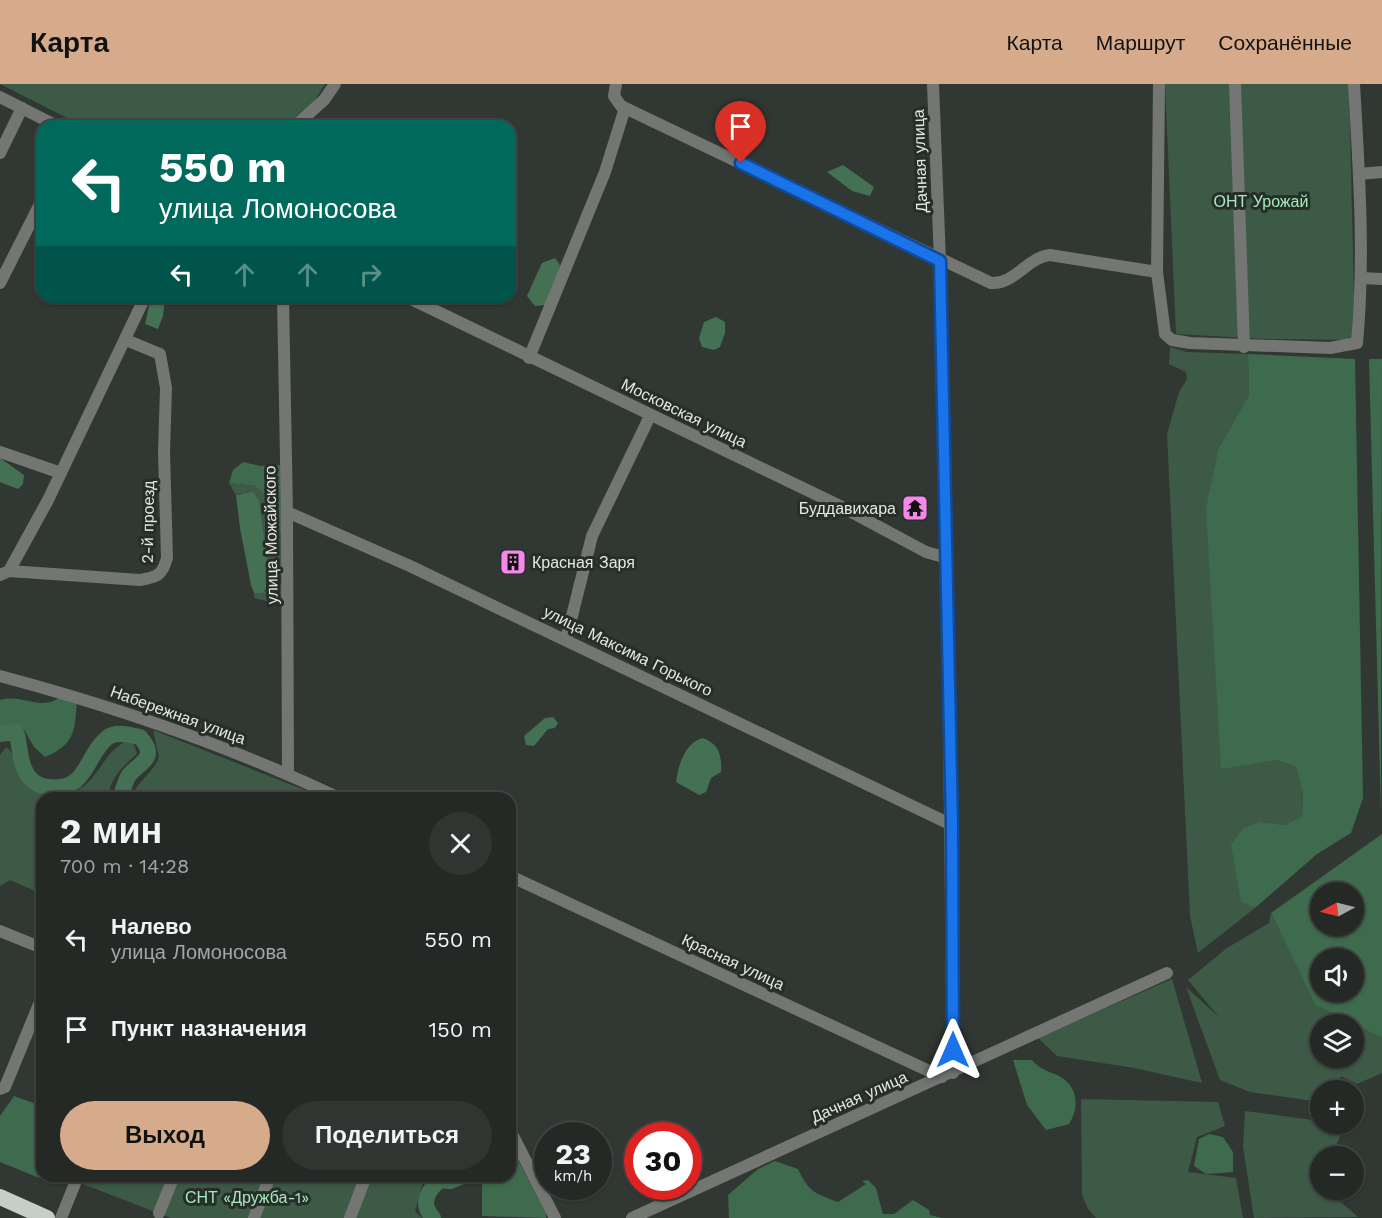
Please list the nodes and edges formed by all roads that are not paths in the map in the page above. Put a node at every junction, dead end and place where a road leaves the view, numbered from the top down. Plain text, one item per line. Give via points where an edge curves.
1 (335, 84) edge
2 (616, 84) edge
3 (933, 84) edge
4 (1159, 84) edge
5 (1235, 84) edge
6 (1354, 84) edge
7 (0, 97) edge
8 (22, 108) junction
9 (626, 108) junction
10 (45, 120) edge
11 (302, 120) edge
12 (0, 153) edge
13 (1382, 172) edge
14 (1359, 174) junction
15 (36, 212) edge
16 (940, 261) junction
17 (1157, 272) junction
18 (1361, 278) junction
19 (1382, 279) edge
20 (0, 283) edge
21 (142, 303) edge
22 (283, 303) edge
23 (419, 303) edge
24 (126, 340) junction
25 (1244, 347) junction
26 (529, 357) junction
27 (650, 416) junction
28 (0, 452) edge
29 (61, 473) junction
30 (287, 512) junction
31 (946, 558) junction
32 (4, 573) edge
33 (566, 640) junction
34 (0, 676) edge
35 (288, 773) junction
36 (327, 792) edge
37 (952, 825) junction
38 (516, 879) edge
39 (0, 931) edge
40 (36, 946) edge
41 (1167, 973) dead end
42 (36, 1012) edge
43 (948, 1075) junction
44 (0, 1089) edge
45 (516, 1142) edge
46 (75, 1182) edge
47 (172, 1182) edge
48 (268, 1182) edge
49 (364, 1182) edge
50 (0, 1197) edge
51 (159, 1213) dead end
52 (47, 1218) edge
53 (61, 1218) edge
54 (254, 1218) edge
55 (350, 1218) edge
56 (555, 1218) edge
57 (632, 1218) edge

1 - 11 street
2 - 9 street via 615,96
3 - 16 street, Дачная улица
4 - 17 street
5 - 25 street
6 - 14 street
7 - 8 street
8 - 10 street
8 - 12 street
9 - 16 street
9 - 26 street via 605,172
13 - 14 street
14 - 18 street
15 - 20 street
16 - 17 street via 998,284 1038,258 1050,255
16 - 31 street, Дачная улица
17 - 25 street via 1165,334 1172,340
18 - 19 street
18 - 25 street via 1357,343 1330,348
21 - 24 street, 2-й проезд
22 - 30 street, улица Можайского
23 - 26 street, Московская улица
24 - 29 street, 2-й проезд
24 - 32 street, 2-й проезд via 160,354 166,388 167,558 163,572 140,580
26 - 27 street, Московская улица
27 - 31 street, Московская улица via 840,506 926,552
27 - 33 street via 592,536
28 - 29 street
29 - 32 street, 2-й проезд
30 - 33 street, улица Максима Горького
30 - 35 street, улица Можайского
31 - 37 street, Дачная улица
33 - 37 street, улица Максима Горького
34 - 35 street, Набережная улица via 161,724
35 - 36 street, Набережная улица
37 - 43 street, Дачная улица
38 - 43 street, Красная улица
39 - 40 street
41 - 43 street via 1033,1032
42 - 44 street via 5,1087
43 - 57 street, Дачная улица
45 - 56 street
46 - 53 street
47 - 51 street
48 - 54 street
49 - 55 street
50 - 52 highway

